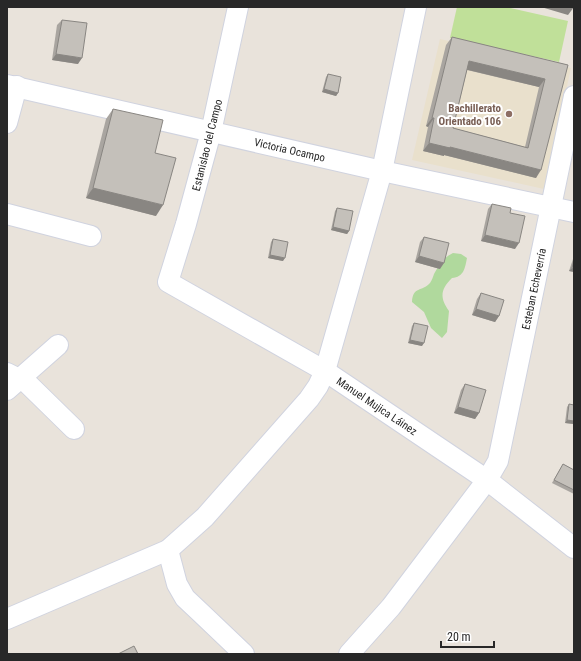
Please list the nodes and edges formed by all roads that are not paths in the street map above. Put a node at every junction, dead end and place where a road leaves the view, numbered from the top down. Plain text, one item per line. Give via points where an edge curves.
1 (238, 7) edge
2 (416, 7) edge
3 (12, 86) edge
4 (574, 96) edge
5 (7, 123) edge
6 (212, 132) junction
7 (382, 171) junction
8 (550, 206) junction
9 (574, 212) edge
10 (7, 214) edge
11 (91, 236) dead end
12 (168, 282) joint
13 (58, 344) dead end
14 (325, 371) junction
15 (11, 381) edge
16 (74, 429) dead end
17 (487, 480) junction
18 (574, 548) edge
19 (168, 550) junction
20 (7, 619) edge
21 (244, 654) edge
22 (349, 654) edge

1 - 6 street, Estanislao del Campo
2 - 7 street
3 - 5 street
3 - 6 street, Victoria Ocampo
4 - 8 street, Esteban Echeverría
6 - 7 street, Victoria Ocampo
6 - 12 street, Estanislao del Campo
7 - 8 street, Victoria Ocampo
7 - 14 street
8 - 9 street, Victoria Ocampo
8 - 17 street, Esteban Echeverría via 498,461
10 - 11 street
12 - 14 street, Manuel Mujica Láinez
13 - 15 street
14 - 17 street, Manuel Mujica Láinez
14 - 19 street via 318,386 299,411 205,517
15 - 16 street via 27,383
17 - 18 street, Manuel Mujica Láinez
17 - 22 street, Esteban Echeverría via 391,607
19 - 20 street
19 - 21 street via 177,584 185,598

